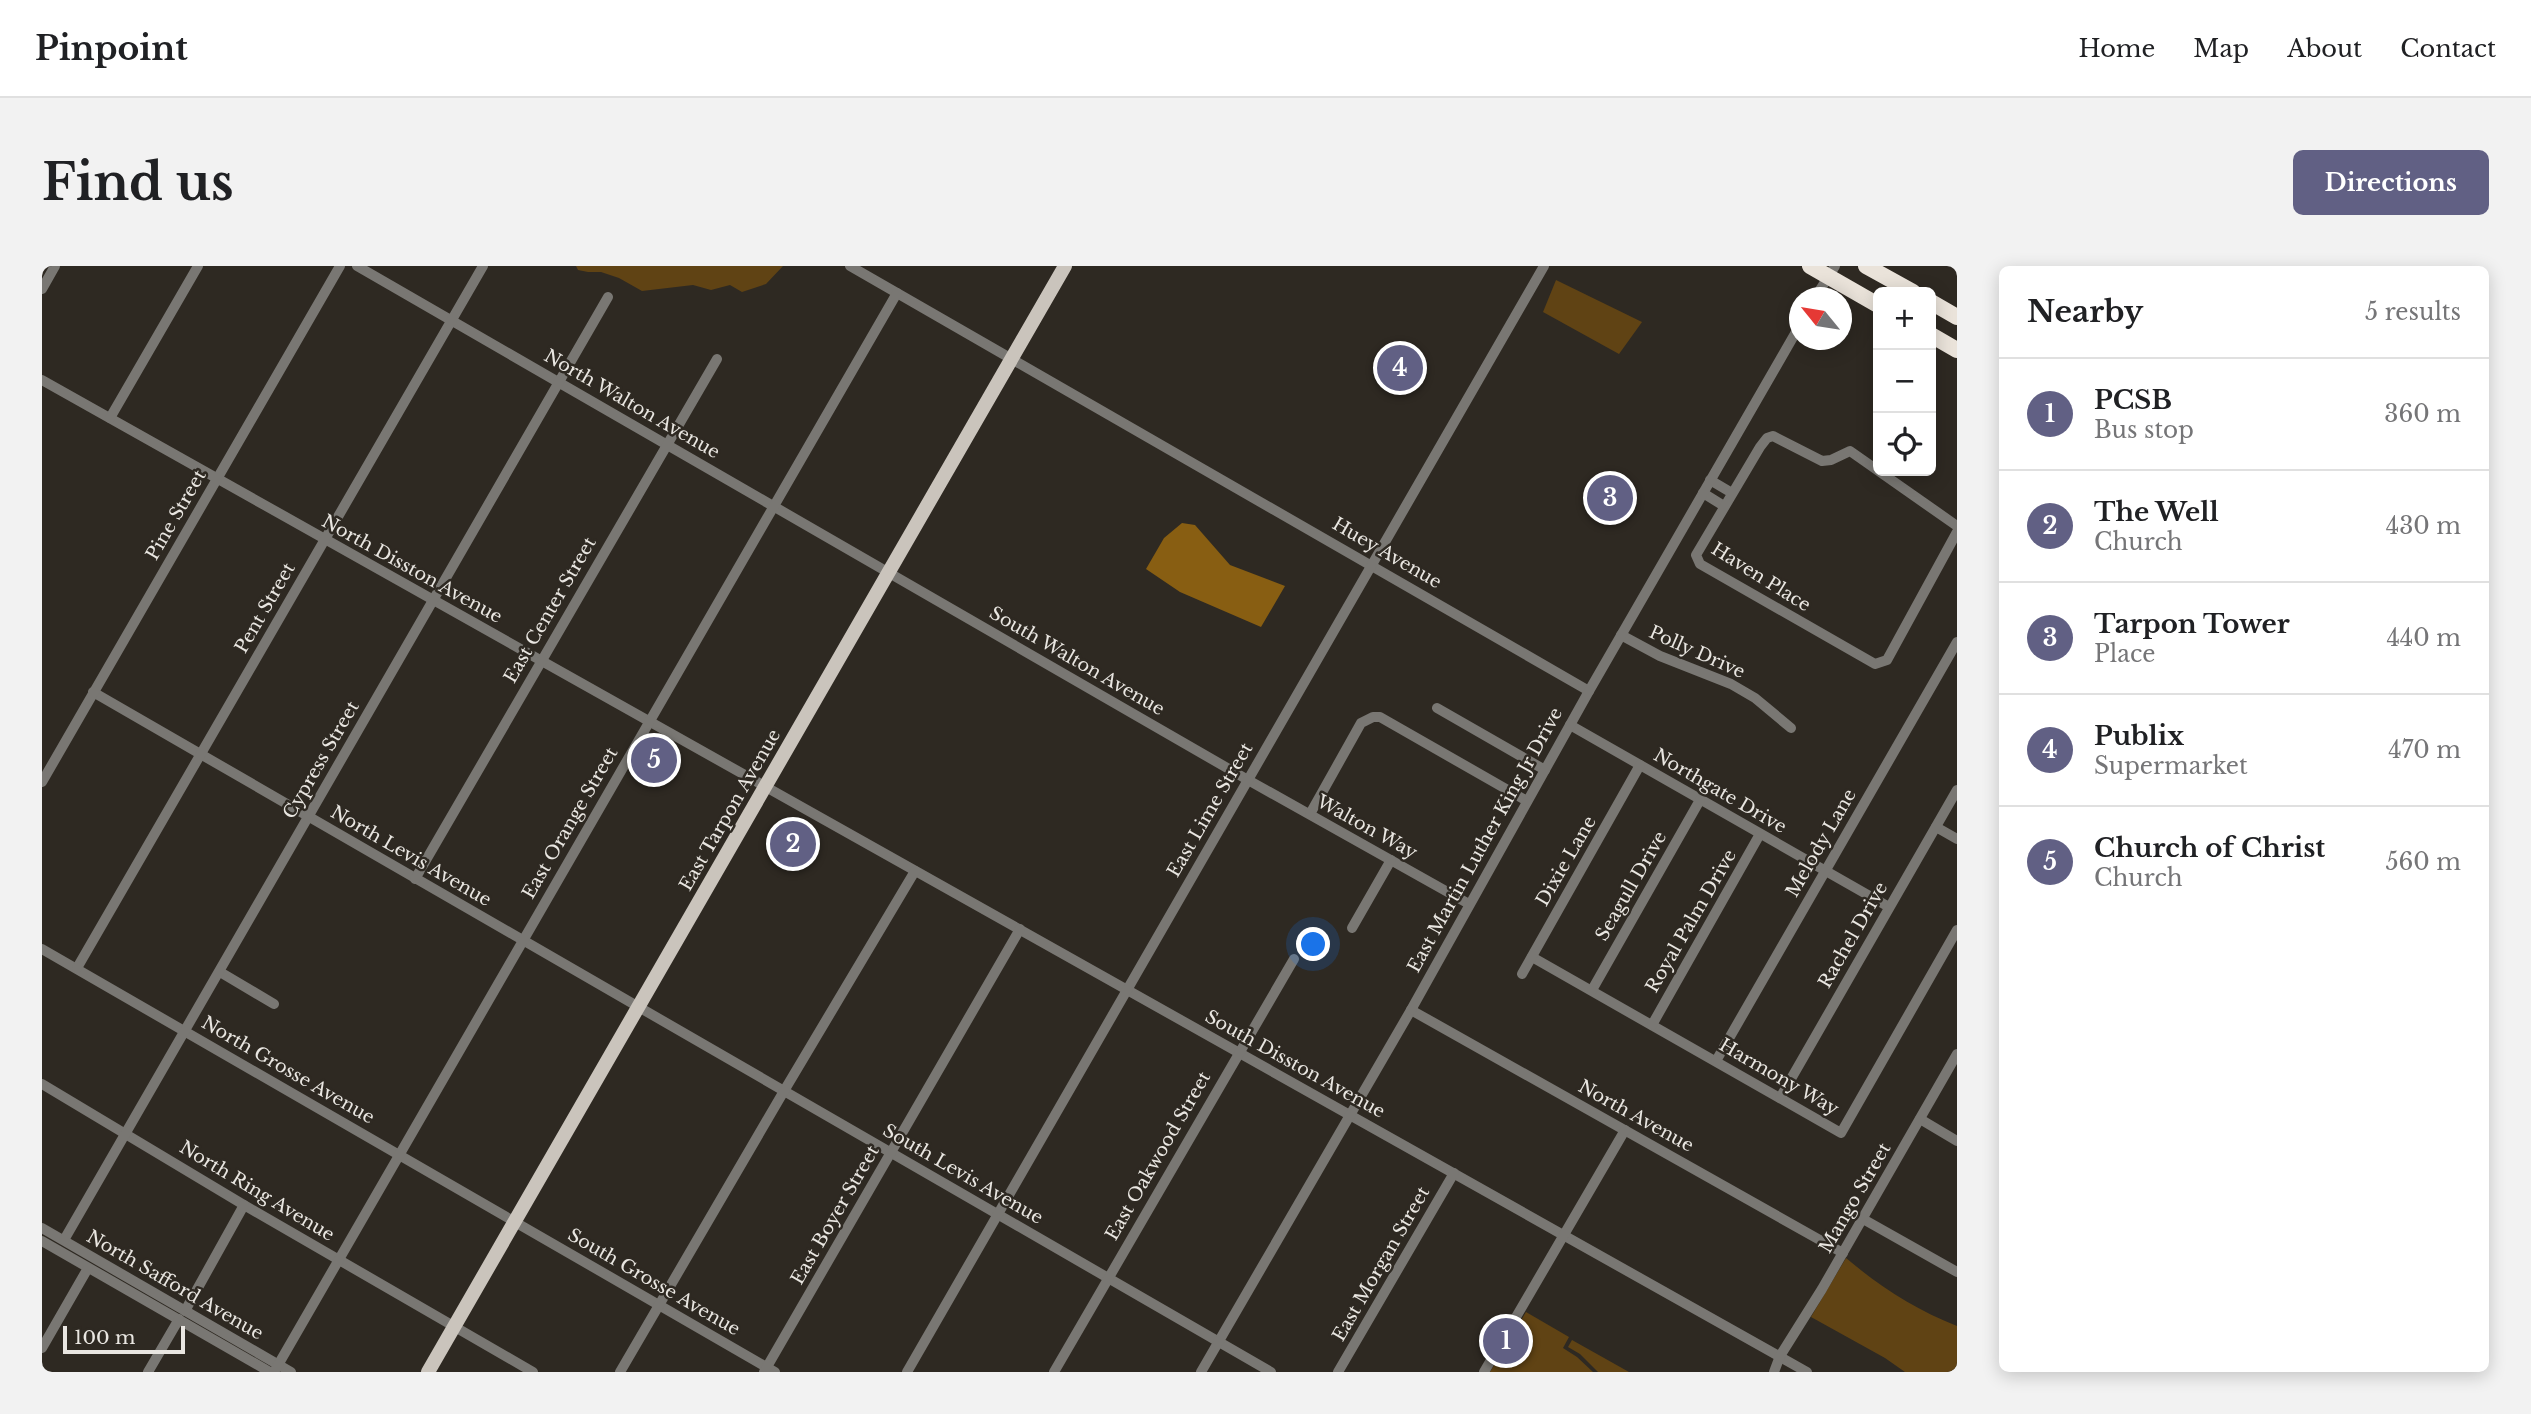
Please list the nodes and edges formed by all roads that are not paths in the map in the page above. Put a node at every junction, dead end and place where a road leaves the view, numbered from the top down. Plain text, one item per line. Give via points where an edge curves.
1 (55, 266) edge
2 (198, 266) edge
3 (340, 266) edge
4 (357, 266) edge
5 (484, 266) edge
6 (850, 266) edge
7 (1065, 266) edge
8 (1544, 266) edge
9 (1810, 266) edge
10 (1866, 266) edge
11 (1831, 271) edge
12 (1822, 287) edge
13 (1904, 287) edge
14 (42, 289) edge
15 (897, 293) junction
16 (608, 297) dead end
17 (1873, 301) edge
18 (1936, 305) edge
19 (1957, 317) edge
20 (452, 321) junction
21 (1936, 338) edge
22 (1789, 344) edge
23 (1957, 350) edge
24 (1011, 358) junction
25 (717, 359) dead end
26 (42, 380) edge
27 (559, 383) junction
28 (110, 418) junction
29 (666, 444) junction
30 (217, 478) junction
31 (1710, 480) junction
32 (1703, 493) junction
33 (1732, 493) junction
34 (773, 506) junction
35 (1724, 506) junction
36 (1957, 526) edge
37 (1957, 532) edge
38 (325, 540) junction
39 (1371, 564) junction
40 (889, 573) junction
41 (433, 601) junction
42 (1621, 635) junction
43 (1957, 642) edge
44 (540, 661) junction
45 (1589, 691) junction
46 (93, 692) junction
47 (1437, 708) dead end
48 (648, 721) junction
49 (1570, 725) junction
50 (1791, 728) dead end
51 (201, 754) junction
52 (1640, 765) junction
53 (1545, 770) junction
54 (1248, 780) junction
55 (42, 782) edge
56 (766, 787) junction
57 (1957, 790) edge
58 (1700, 800) junction
59 (1527, 801) junction
60 (1310, 814) junction
61 (309, 816) junction
62 (1936, 827) junction
63 (1760, 834) junction
64 (1957, 839) edge
65 (1391, 860) junction
66 (915, 871) junction
67 (1825, 871) junction
68 (415, 879) junction
69 (1469, 904) junction
70 (1889, 908) junction
71 (1352, 928) dead end
72 (1020, 929) junction
73 (1957, 930) edge
74 (522, 941) junction
75 (42, 948) edge
76 (1532, 957) junction
77 (1294, 959) dead end
78 (77, 968) junction
79 (220, 972) junction
80 (1522, 974) dead end
81 (1127, 989) junction
82 (1592, 990) junction
83 (274, 1004) dead end
84 (638, 1008) junction
85 (1411, 1010) junction
86 (1652, 1024) junction
87 (185, 1031) junction
88 (1238, 1052) junction
89 (1957, 1055) edge
90 (1716, 1062) junction
91 (42, 1084) edge
92 (784, 1091) junction
93 (1780, 1098) junction
94 (1349, 1114) junction
95 (1920, 1119) junction
96 (1625, 1130) junction
97 (125, 1133) junction
98 (1957, 1141) edge
99 (891, 1153) junction
100 (399, 1154) junction
101 (1454, 1173) junction
102 (244, 1205) junction
103 (998, 1214) junction
104 (1863, 1219) junction
105 (516, 1222) junction
106 (42, 1228) edge
107 (1565, 1235) junction
108 (64, 1240) junction
109 (42, 1241) edge
110 (1843, 1253) junction
111 (338, 1259) junction
112 (88, 1268) junction
113 (1957, 1272) edge
114 (1108, 1278) junction
115 (659, 1305) junction
116 (182, 1315) junction
117 (454, 1327) junction
118 (1218, 1342) junction
119 (42, 1348) edge
120 (1780, 1356) junction
121 (274, 1370) edge
122 (769, 1370) edge
123 (148, 1372) edge
124 (291, 1372) edge
125 (428, 1372) edge
126 (533, 1372) edge
127 (620, 1372) edge
128 (906, 1372) edge
129 (1054, 1372) edge
130 (1201, 1372) edge
131 (1270, 1372) edge
132 (1338, 1372) edge
133 (1484, 1372) edge
134 (1774, 1372) edge
135 (1807, 1372) edge

1 - 14 street
2 - 28 street
3 - 30 street, Pine Street
4 - 20 street, North Walton Avenue
5 - 20 street, Pent Street
6 - 15 street, Huey Avenue
7 - 24 main road, East Tarpon Avenue
8 - 39 street, East Lime Street
9 - 11 highway
10 - 13 highway
11 - 12 street
11 - 17 highway
15 - 24 street, Huey Avenue
15 - 34 street, East Orange Street
16 - 27 street, Cypress Street
18 - 19 highway
20 - 27 street, North Walton Avenue
20 - 38 street, Pent Street
21 - 23 highway
22 - 31 street, East Martin Luther King Jr Drive
24 - 39 street, Huey Avenue
24 - 40 main road, East Tarpon Avenue
25 - 29 street, East Center Street
26 - 28 street, North Disston Avenue
27 - 29 street, North Walton Avenue
27 - 41 street, Cypress Street
28 - 30 street, North Disston Avenue
29 - 34 street, North Walton Avenue
29 - 44 street, East Center Street
30 - 38 street, North Disston Avenue
30 - 46 street, Pine Street
31 - 32 street, East Martin Luther King Jr Drive
31 - 33 street
32 - 35 street
32 - 42 street, East Martin Luther King Jr Drive
33 - 35 street, Haven Place
33 - 36 street, Haven Place via 1763,443 1776,436 1822,461 1850,451
34 - 40 street, North Walton Avenue
34 - 48 street, East Orange Street
35 - 37 street, Haven Place via 1697,551 1700,564 1875,664 1887,660
38 - 41 street, North Disston Avenue
38 - 51 street, Pent Street
39 - 45 street, Huey Avenue
39 - 54 street, East Lime Street
40 - 54 street, South Walton Avenue
40 - 56 main road, East Tarpon Avenue
41 - 44 street, North Disston Avenue
41 - 61 street, Cypress Street
42 - 45 street, East Martin Luther King Jr Drive
42 - 50 street, Polly Drive via 1731,684
43 - 67 street, Melody Lane
44 - 48 street, North Disston Avenue
44 - 68 street, East Center Street
45 - 49 street, East Martin Luther King Jr Drive
46 - 51 street, North Levis Avenue
46 - 55 street, Pine Street
47 - 53 street
48 - 56 street, North Disston Avenue
48 - 74 street, East Orange Street
49 - 52 street, Northgate Drive
49 - 53 street, East Martin Luther King Jr Drive
51 - 61 street, North Levis Avenue
51 - 78 street, Pent Street
52 - 58 street, Northgate Drive
52 - 76 street, Dixie Lane
53 - 59 street, East Martin Luther King Jr Drive
54 - 60 street, Walton Way
54 - 81 street, East Lime Street
56 - 66 street, South Disston Avenue
56 - 84 main road, East Tarpon Avenue
57 - 62 street, Rachel Drive
58 - 63 street, Northgate Drive
58 - 82 street, Seagull Drive
59 - 60 street via 1373,718 1361,723
59 - 69 street, East Martin Luther King Jr Drive
60 - 65 street, Walton Way
61 - 68 street, North Levis Avenue
61 - 79 street, Cypress Street
62 - 64 street
62 - 70 street, Rachel Drive
63 - 67 street, Northgate Drive
63 - 86 street, Royal Palm Drive
65 - 69 street, Walton Way
65 - 71 street
66 - 72 street, South Disston Avenue
66 - 92 street
67 - 70 street, Northgate Drive
67 - 90 street, Melody Lane
68 - 74 street, North Levis Avenue
69 - 85 street, East Martin Luther King Jr Drive
70 - 93 street, Rachel Drive
72 - 81 street, South Disston Avenue
72 - 99 street, East Boyer Street
73 - 93 street, Harmony Way via 1841,1133
74 - 84 street, North Levis Avenue
74 - 100 street, East Orange Street
75 - 78 street, North Grosse Avenue
76 - 80 street, Dixie Lane
76 - 82 street, Harmony Way
77 - 88 street, East Oakwood Street
78 - 87 street, North Grosse Avenue
79 - 83 street
79 - 87 street, Cypress Street
81 - 88 street, South Disston Avenue
81 - 103 street, East Lime Street
82 - 86 street, Harmony Way
84 - 92 street, South Levis Avenue
84 - 105 main road, East Tarpon Avenue
85 - 94 street, East Martin Luther King Jr Drive
85 - 96 street, North Avenue
86 - 90 street, Harmony Way
87 - 97 street, Cypress Street
87 - 100 street, North Grosse Avenue
88 - 94 street, South Disston Avenue
88 - 114 street, East Oakwood Street
89 - 95 street, Mango Street
90 - 93 street, Harmony Way
91 - 97 street, North Ring Avenue
92 - 99 street, South Levis Avenue
92 - 115 street
94 - 101 street, South Disston Avenue
94 - 118 street, East Martin Luther King Jr Drive
95 - 98 street
95 - 104 street, Mango Street
96 - 107 street
96 - 110 street, North Avenue
97 - 102 street, North Ring Avenue
97 - 108 street, Cypress Street
99 - 103 street, South Levis Avenue
99 - 122 street, East Boyer Street
100 - 105 street, North Grosse Avenue
100 - 111 street, East Orange Street
101 - 107 street, South Disston Avenue
101 - 132 street, East Morgan Street
102 - 111 street, North Ring Avenue
102 - 116 street
103 - 114 street, South Levis Avenue
103 - 128 street, East Lime Street
104 - 110 street, Mango Street
104 - 113 street
105 - 115 street, South Grosse Avenue
105 - 117 main road, East Tarpon Avenue
106 - 108 street, North Safford Avenue
107 - 120 street, South Disston Avenue
107 - 133 street
108 - 116 street, North Safford Avenue
109 - 112 street, North Safford Avenue
110 - 120 street, Mango Street
111 - 117 street, North Ring Avenue
111 - 121 street, East Orange Street
112 - 116 street, North Safford Avenue
112 - 119 street
114 - 118 street, South Levis Avenue
114 - 129 street, East Oakwood Street
115 - 122 street, South Grosse Avenue
115 - 127 street
116 - 121 street, North Safford Avenue
116 - 123 street
117 - 125 main road, East Tarpon Avenue
117 - 126 street, North Ring Avenue
118 - 130 street, East Martin Luther King Jr Drive
118 - 131 street, South Levis Avenue
120 - 134 street, Mango Street
120 - 135 street, South Disston Avenue
121 - 124 street, North Safford Avenue

